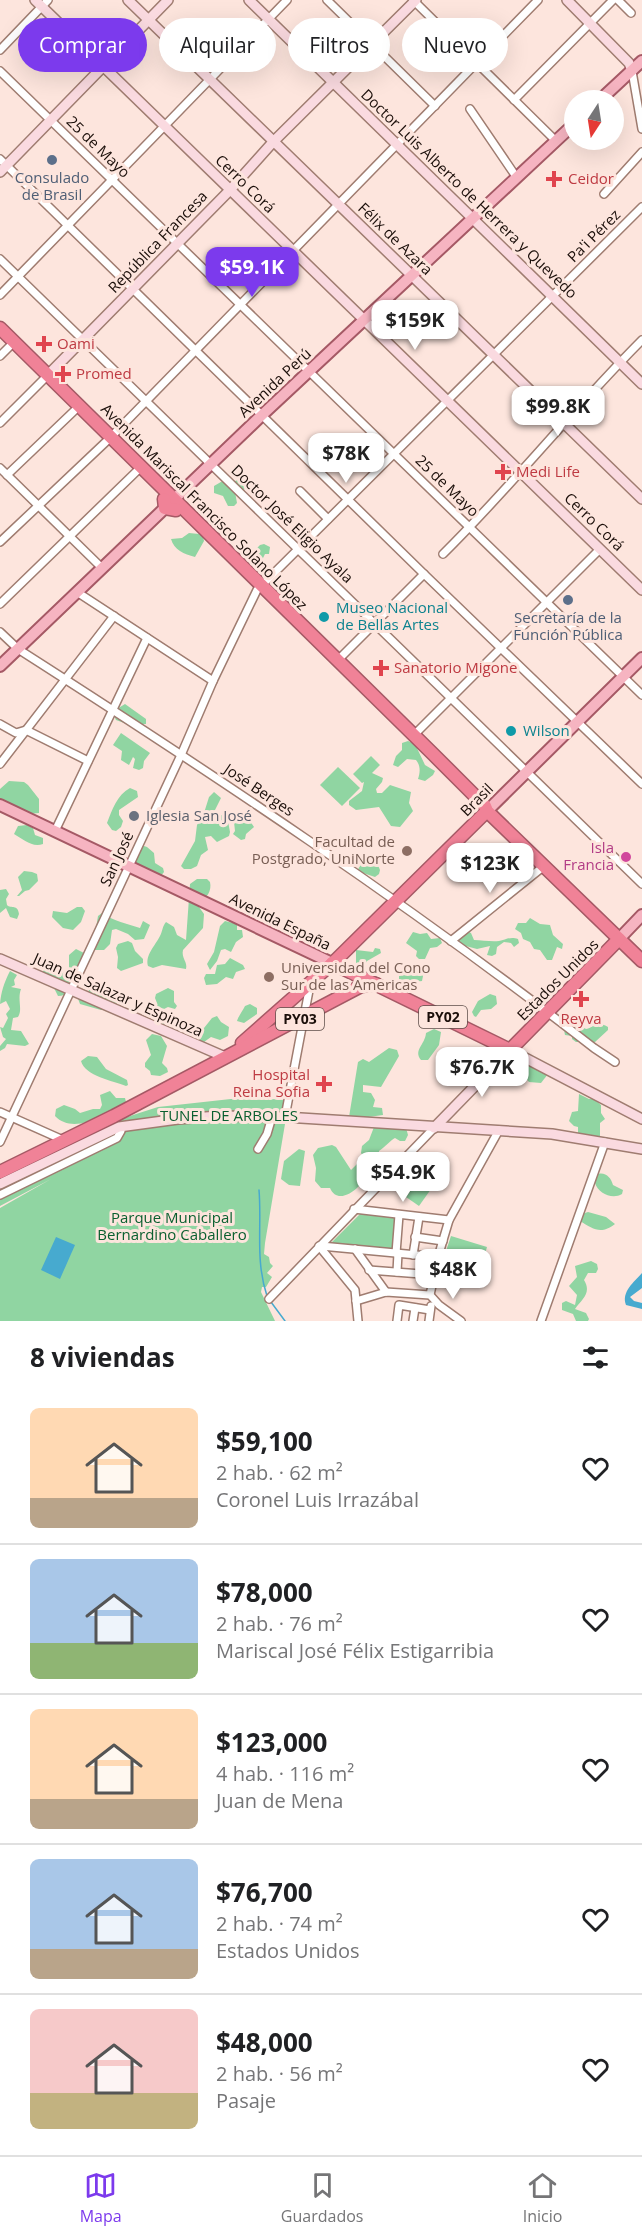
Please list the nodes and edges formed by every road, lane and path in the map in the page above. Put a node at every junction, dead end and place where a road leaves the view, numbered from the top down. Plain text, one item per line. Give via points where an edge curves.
1 (128, 0) edge
2 (168, 0) edge
3 (249, 0) edge
4 (287, 0) edge
5 (327, 0) edge
6 (415, 0) edge
7 (538, 0) edge
8 (567, 0) edge
9 (613, 0) edge
10 (618, 0) edge
11 (42, 2) edge
12 (631, 13) dead end
13 (57, 18) edge
14 (267, 18) edge
15 (269, 18) edge
16 (345, 18) edge
17 (433, 18) edge
18 (148, 20) junction
19 (589, 22) junction
20 (390, 26) edge
21 (276, 27) edge
22 (508, 30) edge
23 (0, 50) edge
24 (642, 61) edge
25 (390, 62) edge
26 (0, 71) edge
27 (632, 71) junction
28 (98, 72) edge
29 (108, 72) edge
30 (216, 72) edge
31 (344, 72) edge
32 (467, 72) edge
33 (486, 72) edge
34 (209, 79) junction
35 (333, 83) junction
36 (611, 90) edge
37 (513, 100) junction
38 (435, 106) junction
39 (470, 109) dead end
40 (51, 120) junction
41 (165, 127) junction
42 (642, 129) edge
43 (564, 133) edge
44 (556, 141) junction
45 (273, 142) junction
46 (397, 145) junction
47 (642, 152) edge
48 (2, 165) edge
49 (517, 178) junction
50 (113, 180) junction
51 (230, 190) junction
52 (603, 194) dead end
53 (338, 205) junction
54 (642, 207) edge
55 (473, 219) junction
56 (68, 225) junction
57 (178, 243) junction
58 (293, 252) junction
59 (0, 259) edge
60 (18, 276) junction
61 (412, 277) junction
62 (133, 289) junction
63 (0, 295) edge
64 (552, 297) junction
65 (241, 304) junction
66 (364, 321) junction
67 (0, 328) edge
68 (83, 340) junction
69 (642, 340) edge
70 (3, 347) edge
71 (196, 351) junction
72 (493, 355) junction
73 (620, 362) junction
74 (310, 371) junction
75 (46, 378) junction
76 (642, 384) edge
77 (57, 394) junction
78 (448, 400) junction
79 (146, 401) junction
80 (74, 411) junction
81 (261, 416) junction
82 (0, 423) edge
83 (564, 424) junction
84 (109, 442) junction
85 (394, 453) junction
86 (211, 464) junction
87 (0, 468) edge
88 (138, 469) junction
89 (522, 473) junction
90 (7, 476) junction
91 (300, 491) dead end
92 (642, 499) edge
93 (348, 500) junction
94 (172, 502) junction
95 (38, 506) junction
96 (328, 519) junction
97 (470, 527) junction
98 (69, 536) junction
99 (0, 542) edge
100 (600, 549) junction
101 (298, 550) junction
102 (443, 554) dead end
103 (102, 568) junction
104 (424, 574) junction
105 (260, 588) junction
106 (642, 590) edge
107 (77, 592) junction
108 (547, 602) junction
109 (0, 604) edge
110 (114, 616) junction
111 (374, 624) junction
112 (0, 632) edge
113 (147, 638) junction
114 (501, 648) junction
115 (18, 649) junction
116 (642, 658) edge
117 (338, 660) junction
118 (0, 666) edge
119 (623, 676) junction
120 (66, 680) junction
121 (213, 681) junction
122 (642, 695) edge
123 (450, 698) junction
124 (113, 709) junction
125 (380, 710) junction
126 (577, 722) junction
127 (0, 724) edge
128 (26, 730) junction
129 (16, 733) junction
130 (414, 735) junction
131 (17, 742) junction
132 (181, 755) junction
133 (88, 761) junction
134 (0, 764) edge
135 (526, 772) junction
136 (642, 784) edge
137 (0, 805) edge
138 (487, 811) junction
139 (55, 831) junction
140 (128, 866) junction
141 (544, 866) junction
142 (642, 884) edge
143 (397, 901) junction
144 (642, 915) edge
145 (619, 939) junction
146 (451, 941) junction
147 (0, 960) edge
148 (642, 961) edge
149 (332, 963) junction
150 (376, 984) junction
151 (310, 985) junction
152 (72, 991) junction
153 (547, 1012) junction
154 (303, 1017) junction
155 (510, 1050) junction
156 (225, 1057) junction
157 (615, 1062) dead end
158 (0, 1112) edge
159 (272, 1116) junction
160 (11, 1117) junction
161 (285, 1117) junction
162 (642, 1119) edge
163 (116, 1121) junction
164 (434, 1128) junction
165 (499, 1130) junction
166 (63, 1140) junction
167 (0, 1142) edge
168 (605, 1142) junction
169 (641, 1146) edge
170 (258, 1149) dead end
171 (0, 1172) edge
172 (0, 1184) edge
173 (0, 1195) edge
174 (354, 1209) junction
175 (399, 1215) junction
176 (419, 1217) junction
177 (449, 1220) junction
178 (416, 1238) junction
179 (443, 1241) junction
180 (320, 1246) junction
181 (355, 1249) junction
182 (397, 1253) junction
183 (413, 1255) junction
184 (438, 1257) junction
185 (369, 1270) junction
186 (397, 1272) junction
187 (482, 1272) dead end
188 (434, 1275) junction
189 (386, 1292) junction
190 (431, 1296) junction
191 (269, 1299) dead end
192 (356, 1301) junction
193 (415, 1308) junction
194 (430, 1310) junction
195 (358, 1321) edge
196 (397, 1321) edge
197 (413, 1321) edge
198 (429, 1321) edge
199 (461, 1321) edge
200 (541, 1321) edge

1 - 18 street, Félix de Azara
2 - 18 street
3 - 14 street, Doctor Luis Alberto de Herrera y Quevedo
4 - 15 street
5 - 16 street
6 - 17 street
6 - 20 street, República Francesa
7 - 22 street
8 - 19 street
9 - 19 street
10 - 12 street
11 - 13 street, Cerro Corá
11 - 23 street
18 - 34 street, Félix de Azara
19 - 27 street via 629,63
19 - 37 street
21 - 35 street, Doctor Luis Alberto de Herrera y Quevedo
24 - 27 main road
25 - 38 street
26 - 40 street, 25 de Mayo
27 - 36 main road
27 - 42 street
28 - 40 street
29 - 41 street, Cerro Corá
30 - 34 street
31 - 35 street, República Francesa
32 - 38 street
33 - 37 street
34 - 41 street
34 - 45 street, Félix de Azara
35 - 45 street, República Francesa
35 - 46 street, Doctor Luis Alberto de Herrera y Quevedo
37 - 44 street
38 - 46 street
39 - 49 street
40 - 48 street
40 - 50 street, 25 de Mayo
41 - 50 street
41 - 51 street, Cerro Corá
43 - 44 main road, Avenida Perú
44 - 49 main road, Avenida Perú
45 - 51 street, República Francesa
45 - 53 street, Félix de Azara
46 - 53 street
46 - 55 street, Doctor Luis Alberto de Herrera y Quevedo
47 - 52 street
48 - 56 street
49 - 55 main road, Avenida Perú
50 - 56 street
50 - 57 street, 25 de Mayo
51 - 57 street, República Francesa
51 - 58 street, Cerro Corá
53 - 58 street
53 - 61 street, Félix de Azara
54 - 64 street, Pa'i Pérez
55 - 61 main road, Avenida Perú
55 - 64 street, Doctor Luis Alberto de Herrera y Quevedo
56 - 60 street
56 - 62 street
57 - 62 street, República Francesa
57 - 65 street, 25 de Mayo
58 - 65 street
58 - 66 street, Cerro Corá
59 - 60 street, Doctor José Eligio Ayala
60 - 63 street
60 - 68 street, Doctor José Eligio Ayala
61 - 66 main road, Avenida Perú
61 - 72 street, Félix de Azara
62 - 68 street, República Francesa
62 - 71 street
64 - 72 street, Pa'i Pérez
64 - 73 street, Doctor Luis Alberto de Herrera y Quevedo
65 - 71 street
65 - 74 street, 25 de Mayo
66 - 74 main road, Avenida Perú
66 - 78 street, Cerro Corá
67 - 75 highway, Avenida Mariscal Francisco Solano López
68 - 75 street, República Francesa
68 - 79 street, Doctor José Eligio Ayala
69 - 73 street
70 - 75 highway, Avenida Mariscal Francisco Solano López
71 - 79 street
71 - 81 street
72 - 78 street, Pa'i Pérez
72 - 83 street, Félix de Azara
73 - 76 street, Doctor Luis Alberto de Herrera y Quevedo
73 - 83 street
74 - 81 main road, Avenida Perú
74 - 85 street, 25 de Mayo
75 - 77 highway, Avenida Mariscal Francisco Solano López
75 - 82 street
75 - 84 highway, Avenida Mariscal Francisco Solano López
77 - 80 highway, Avenida Mariscal Francisco Solano López
77 - 84 highway
78 - 85 street, Pa'i Pérez
78 - 89 street, Cerro Corá
79 - 84 street
79 - 86 street, Doctor José Eligio Ayala
80 - 84 highway, Avenida Mariscal Francisco Solano López
80 - 90 street
81 - 86 main road, Avenida Perú
81 - 93 street
83 - 89 street
83 - 92 street, Félix de Azara
84 - 88 highway
84 - 95 street
85 - 93 street, Pa'i Pérez
85 - 97 street, 25 de Mayo
86 - 94 main road, Avenida Perú
86 - 101 street, Doctor José Eligio Ayala
87 - 90 street
88 - 94 highway
88 - 98 street
89 - 97 street
89 - 100 street, Cerro Corá
90 - 95 street
91 - 96 street
93 - 96 street, Pa'i Pérez
93 - 104 street
94 - 103 main road, Avenida Perú
94 - 105 highway, Avenida Mariscal Francisco Solano López
94 - 105 highway, Avenida Mariscal Francisco Solano López via 218,542
95 - 98 street
95 - 99 street
96 - 101 street, Pa'i Pérez
97 - 102 street
97 - 108 street, 25 de Mayo
98 - 103 street
98 - 109 street
100 - 106 street, Cerro Corá
100 - 108 street
101 - 105 street, Pa'i Pérez
101 - 111 street, Doctor José Eligio Ayala
103 - 107 main road, Avenida Perú
104 - 111 street
104 - 114 street
105 - 117 highway, Avenida Mariscal Francisco Solano López
105 - 121 street, San José
105 - 125 highway, Avenida Mariscal Francisco Solano López
107 - 110 street
107 - 115 main road, Avenida Perú
108 - 114 street
108 - 119 street, 25 de Mayo
110 - 113 street
110 - 120 street
111 - 117 street
111 - 123 street, Doctor José Eligio Ayala
112 - 115 street, José Berges
113 - 121 street
113 - 124 street
114 - 123 street
114 - 126 street
115 - 118 main road, Avenida Perú
115 - 120 street, José Berges
116 - 119 main road, Brasil
117 - 130 highway, Avenida Mariscal Francisco Solano López
119 - 122 street, 25 de Mayo
119 - 126 main road, Brasil
120 - 124 street, José Berges
120 - 128 street
121 - 132 street, San José
123 - 130 street
123 - 135 street, Doctor José Eligio Ayala
124 - 132 street, José Berges
124 - 133 street
125 - 130 highway
125 - 138 highway, Avenida Mariscal Francisco Solano López
126 - 135 main road, Brasil
126 - 136 street
127 - 129 street
128 - 129 street
128 - 131 street
128 - 133 street
129 - 131 street
130 - 138 highway, Avenida Mariscal Francisco Solano López
131 - 134 street
132 - 140 street, San José
132 - 143 street, José Berges
133 - 139 street
135 - 138 main road, Brasil
135 - 142 street, Doctor José Eligio Ayala
137 - 139 main road, Avenida España
138 - 141 highway, Avenida Mariscal Francisco Solano López
138 - 143 highway, Brasil
139 - 140 main road, Avenida España
140 - 149 main road, Avenida España
140 - 152 street, San José
141 - 145 highway, Avenida Mariscal Francisco Solano López
141 - 146 street
143 - 146 street, José Berges
143 - 149 highway, Brasil
144 - 145 main road, Estados Unidos
145 - 148 highway, Avenida Mariscal Francisco Solano López
145 - 153 highway, Estados Unidos
146 - 153 street, José Berges
147 - 152 street, Juan de Salazar y Espinoza
149 - 150 highway, Avenida España / PY02
149 - 151 highway, Brasil
150 - 154 highway, PY03 via 361,986
150 - 155 highway, Avenida España / PY02
151 - 154 street
151 - 156 highway, Brasil
152 - 156 street, Juan de Salazar y Espinoza
152 - 160 street, San José
153 - 155 highway, Estados Unidos
153 - 157 street, José Berges
154 - 156 highway, PY03
154 - 161 street
155 - 162 street, Avenida España / PY02
155 - 164 street, Estados Unidos
156 - 163 highway, PY03
158 - 160 street
159 - 161 street
159 - 163 street
159 - 170 street
160 - 166 street
160 - 167 street, San José
161 - 164 street
163 - 166 highway, PY03
163 - 172 street
163 - 173 street via 121,1131 117,1138
164 - 165 street
164 - 174 street, Estados Unidos
165 - 168 street
165 - 177 street
166 - 171 highway, PY03
168 - 169 street
168 - 200 street
174 - 175 street
174 - 180 street, Estados Unidos
175 - 176 street
175 - 182 street
176 - 177 street
176 - 178 street
177 - 179 street
178 - 179 street
178 - 183 street
179 - 184 street
180 - 181 street
180 - 191 street, Estados Unidos
180 - 192 street via 355,1290
181 - 182 street
181 - 185 street
182 - 183 street
182 - 186 street
183 - 184 street
184 - 187 street
184 - 188 street
185 - 186 street
185 - 189 street
186 - 188 street
188 - 190 street
189 - 190 street
189 - 192 street
190 - 194 street
190 - 199 street
192 - 195 street
193 - 194 street
193 - 196 street via 399,1305
193 - 197 street
194 - 198 street

